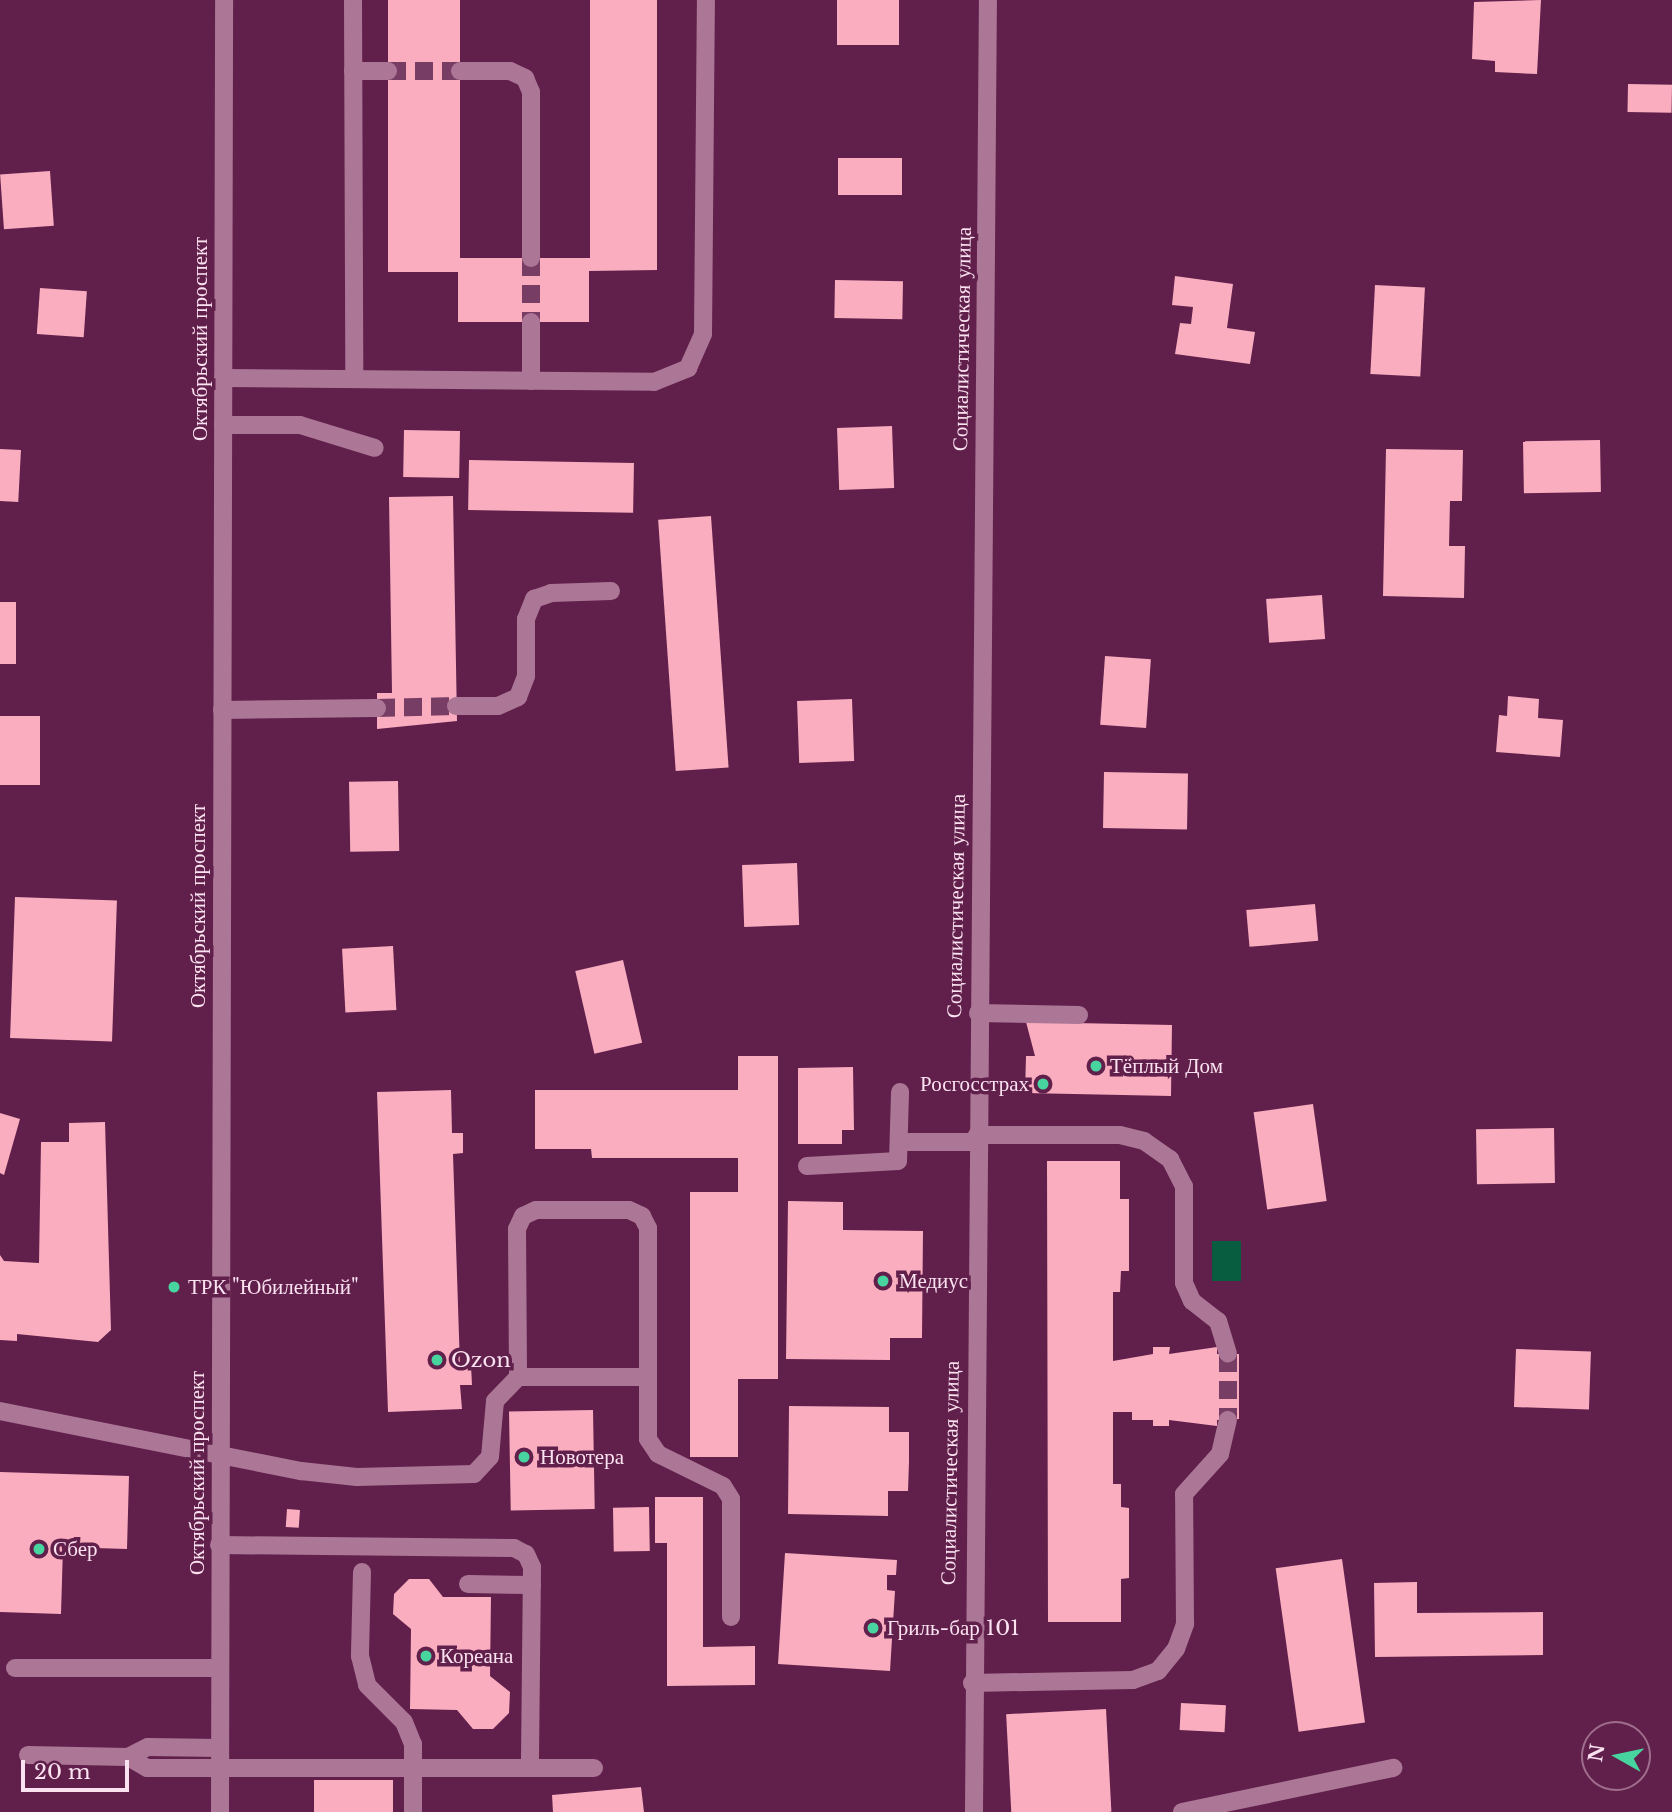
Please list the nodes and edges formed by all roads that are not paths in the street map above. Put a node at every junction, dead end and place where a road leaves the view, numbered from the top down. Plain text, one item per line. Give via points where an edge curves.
1 (224, 0) edge
2 (353, 0) edge
3 (706, 0) edge
4 (988, 0) edge
5 (353, 71) junction
6 (388, 71) tunnel mouth
7 (460, 71) tunnel mouth
8 (531, 258) tunnel mouth
9 (531, 322) tunnel mouth
10 (223, 378) junction
11 (354, 379) junction
12 (531, 381) junction
13 (223, 425) junction
14 (376, 448) dead end
15 (611, 592) dead end
16 (457, 706) tunnel mouth
17 (377, 708) tunnel mouth
18 (222, 710) junction
19 (978, 1013) junction
20 (1079, 1015) dead end
21 (900, 1092) dead end
22 (977, 1139) junction
23 (901, 1142) junction
24 (807, 1166) dead end
25 (1228, 1354) tunnel mouth
26 (518, 1377) junction
27 (648, 1377) junction
28 (0, 1410) edge
29 (1228, 1420) tunnel mouth
30 (219, 1457) junction
31 (219, 1545) junction
32 (362, 1572) dead end
33 (468, 1584) dead end
34 (532, 1585) junction
35 (732, 1617) dead end
36 (15, 1668) dead end
37 (219, 1668) junction
38 (972, 1684) junction
39 (219, 1748) junction
40 (28, 1755) dead end
41 (128, 1757) junction
42 (413, 1766) junction
43 (530, 1768) junction
44 (1394, 1768) dead end
45 (594, 1769) dead end
46 (218, 1770) junction
47 (220, 1812) edge
48 (413, 1812) edge
49 (974, 1812) edge
50 (1182, 1812) edge

1 - 10 street, Октябрьский проспект
2 - 5 street
3 - 12 street via 703,334 688,368 654,382
4 - 19 street, Социалистическая улица
5 - 6 street
5 - 11 street
7 - 8 street via 510,71 525,78 531,92
9 - 12 street
10 - 11 street
10 - 13 street, Октябрьский проспект
11 - 12 street
13 - 14 street via 300,425
13 - 18 street, Октябрьский проспект
15 - 16 street via 534,599 526,619 527,676 518,697 498,706
17 - 18 street
18 - 30 street, Октябрьский проспект
19 - 20 street
19 - 22 street, Социалистическая улица
21 - 23 street
22 - 23 street
22 - 25 street via 1120,1135 1170,1159 1184,1186 1184,1283 1192,1301 1218,1321
22 - 38 street, Социалистическая улица
23 - 24 street via 898,1161 891,1165
26 - 27 street
26 - 27 street via 517,1229 523,1216 536,1210 629,1210 642,1216 648,1228
26 - 30 street via 495,1401 490,1457 474,1474 357,1477
27 - 35 street via 648,1439 658,1454 723,1486 731,1499
28 - 30 street
29 - 38 street via 1220,1454 1184,1494 1185,1624 1177,1649 1158,1671 1133,1681
30 - 31 street, Октябрьский проспект
31 - 34 street via 514,1548 526,1554
31 - 37 street, Октябрьский проспект
32 - 42 street via 360,1656 368,1685 404,1722
33 - 34 street
34 - 43 street
36 - 37 street
37 - 39 street, Октябрьский проспект
38 - 49 street, Социалистическая улица
39 - 41 street via 148,1747
39 - 46 street, Октябрьский проспект
40 - 41 street
41 - 46 street via 147,1768
42 - 43 street
42 - 46 street
42 - 48 street
43 - 45 street
44 - 50 street
46 - 47 street, Октябрьский проспект

